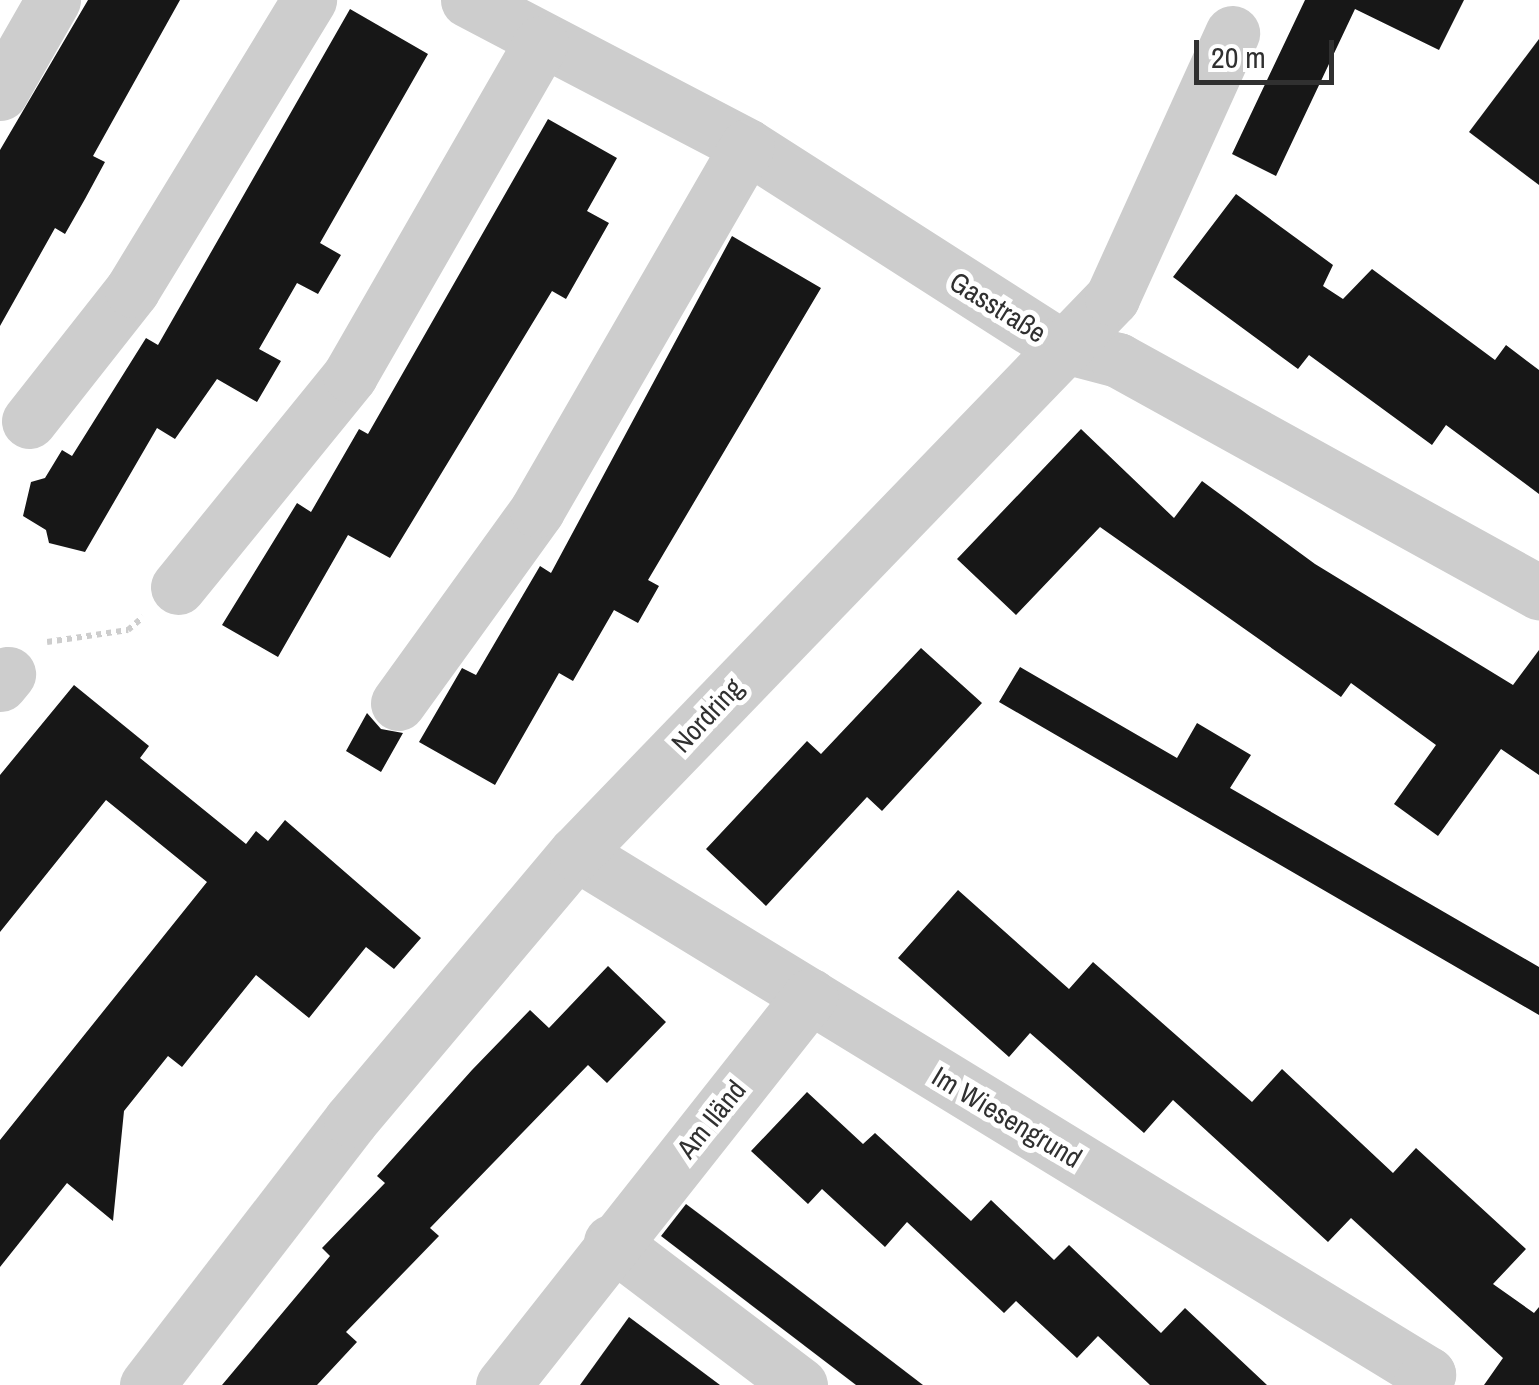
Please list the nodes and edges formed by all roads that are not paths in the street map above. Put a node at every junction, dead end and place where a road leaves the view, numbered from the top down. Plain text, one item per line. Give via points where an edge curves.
1 (54, 0) edge
2 (309, 0) edge
3 (468, 0) edge
4 (1232, 33) dead end
5 (541, 43) junction
6 (0, 93) edge
7 (748, 146) junction
8 (1058, 344) junction
9 (29, 420) dead end
10 (178, 587) road end
11 (1539, 592) edge
12 (398, 703) dead end
13 (576, 853) junction
14 (810, 996) junction
15 (611, 1242) junction
16 (147, 1385) edge
17 (504, 1385) edge
18 (800, 1385) edge
19 (1420, 1385) edge

1 - 6 street
2 - 9 street via 132,290
3 - 5 street, Gasstraße
4 - 8 street, Nordring via 1112,298
5 - 7 street, Gasstraße
5 - 10 street via 350,374
7 - 8 street, Gasstraße
7 - 12 street via 537,510
8 - 11 street, Gasstraße via 1118,360
8 - 13 street, Nordring
13 - 14 street, Im Wiesengrund
13 - 16 street, Nordring via 351,1120
14 - 15 street, Am Iländ
14 - 19 street, Im Wiesengrund via 1428,1374
15 - 17 street, Am Iländ
15 - 18 street

